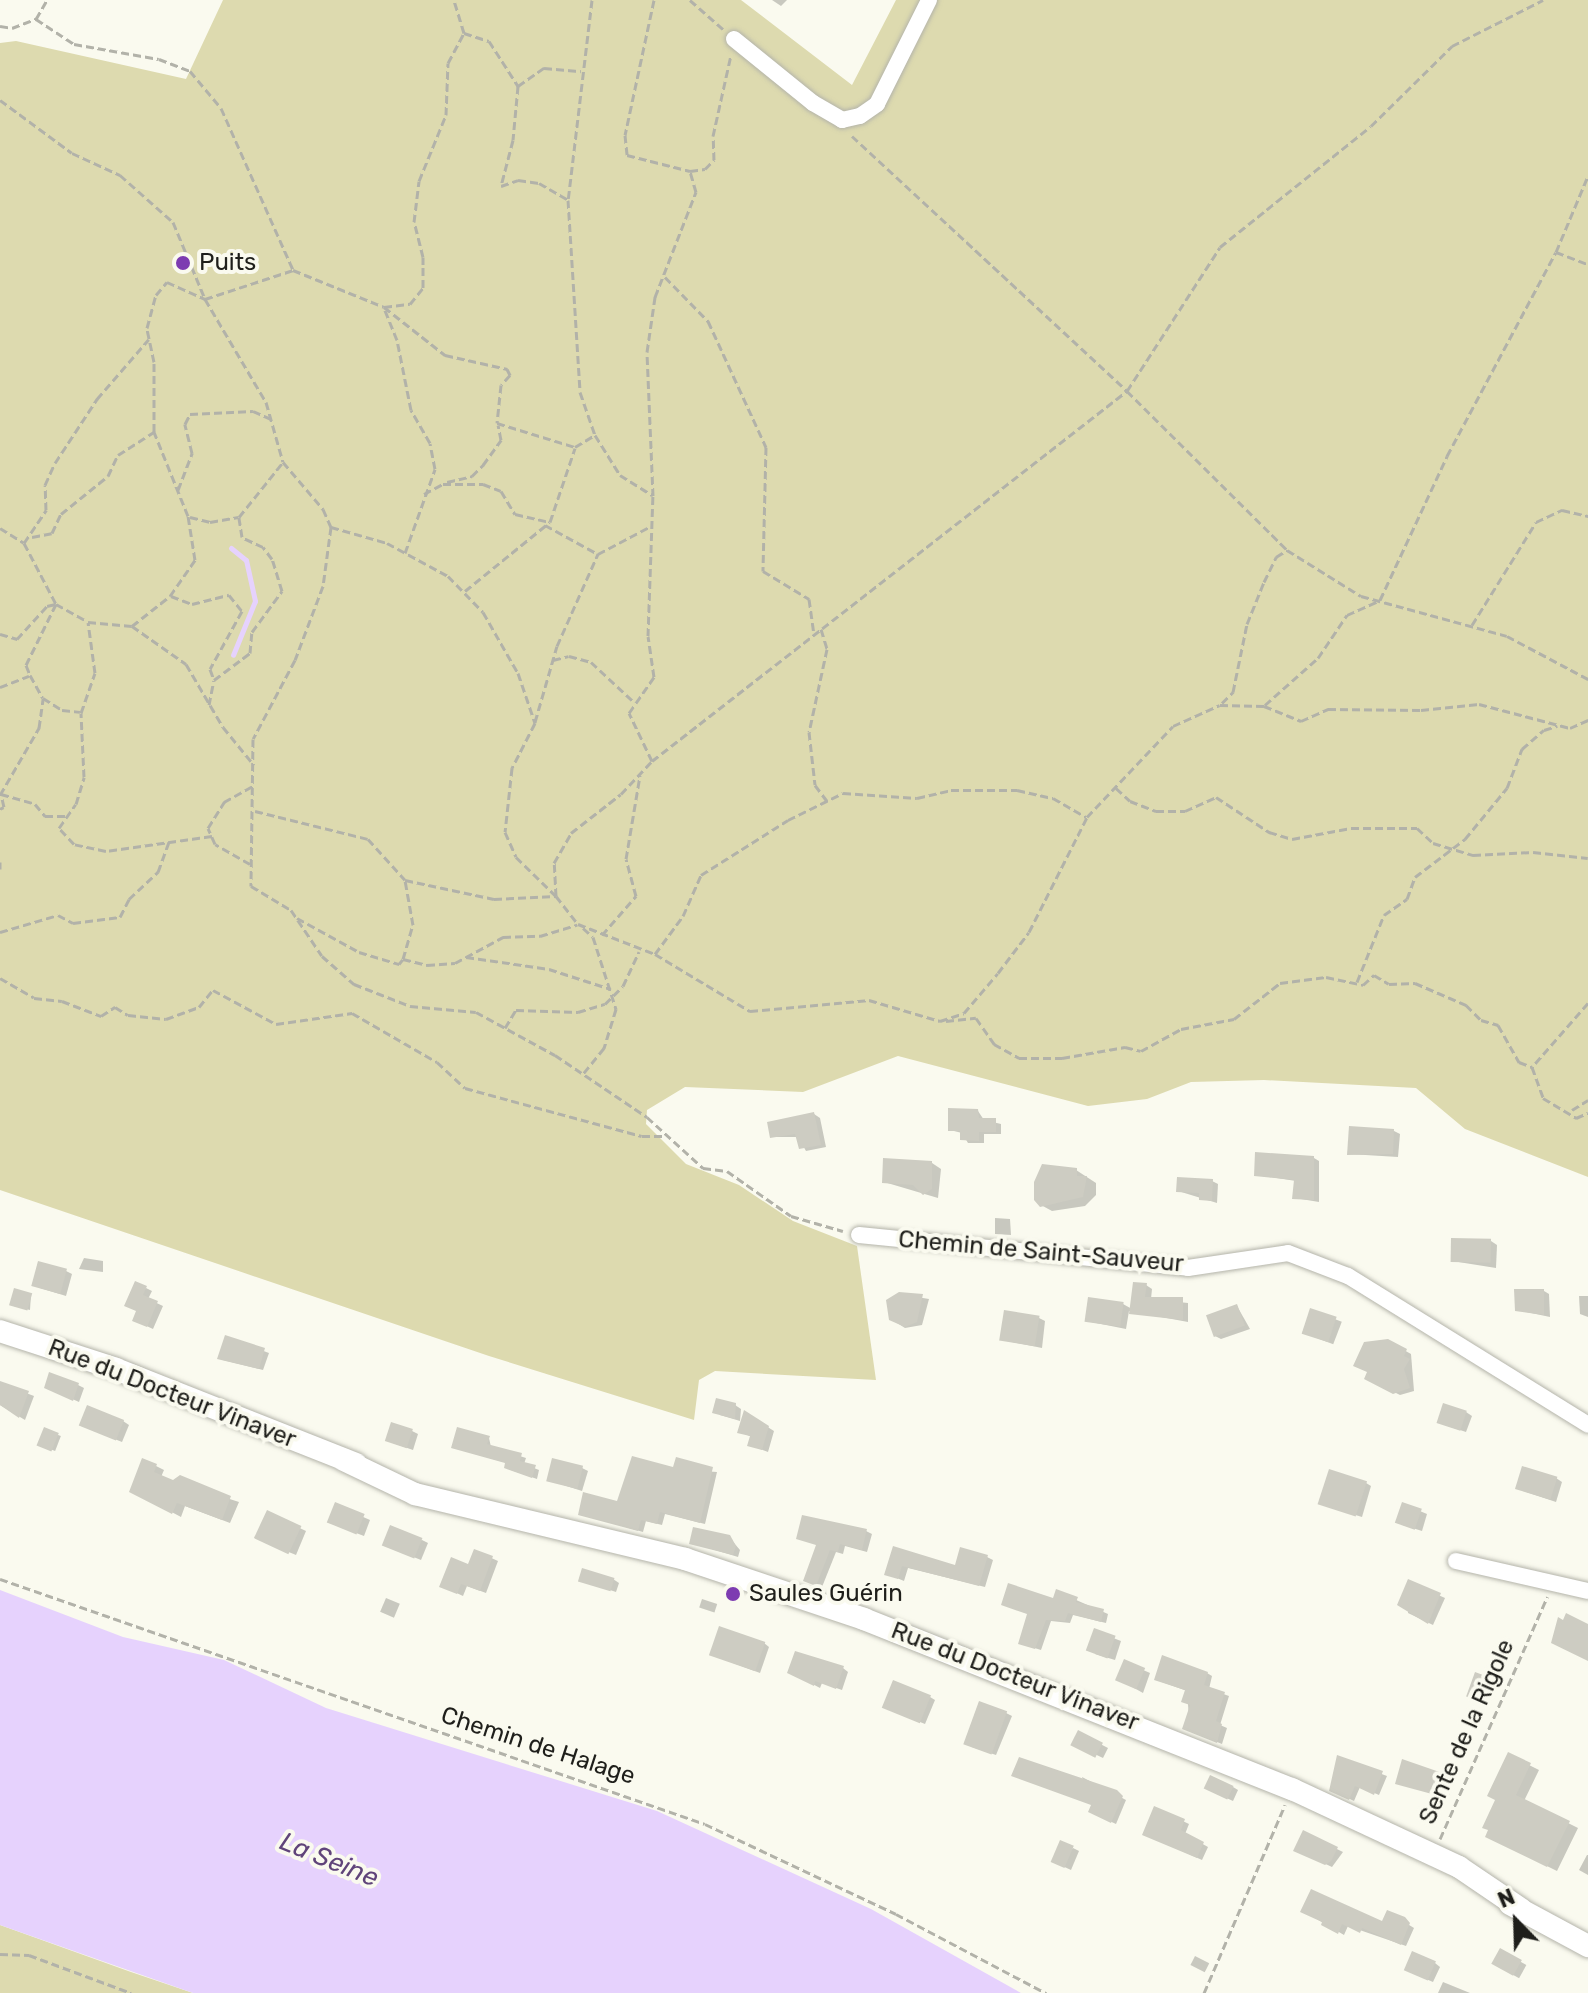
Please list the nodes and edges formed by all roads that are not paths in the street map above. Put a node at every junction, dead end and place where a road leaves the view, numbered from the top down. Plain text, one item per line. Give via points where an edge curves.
1 (929, 0) edge
2 (734, 39) road end
3 (859, 1235) road end
4 (0, 1331) edge
5 (1588, 1425) edge
6 (1456, 1561) dead end
7 (1588, 1591) edge
8 (1588, 1946) edge

1 - 2 street via 877,104 842,120
3 - 5 street, Chemin de Saint-Sauveur via 1188,1268 1296,1255 1392,1302
4 - 8 main road, Rue du Docteur Vinaver via 116,1369 344,1460 505,1515 774,1587 1158,1732 1428,1849 1461,1881
6 - 7 street

